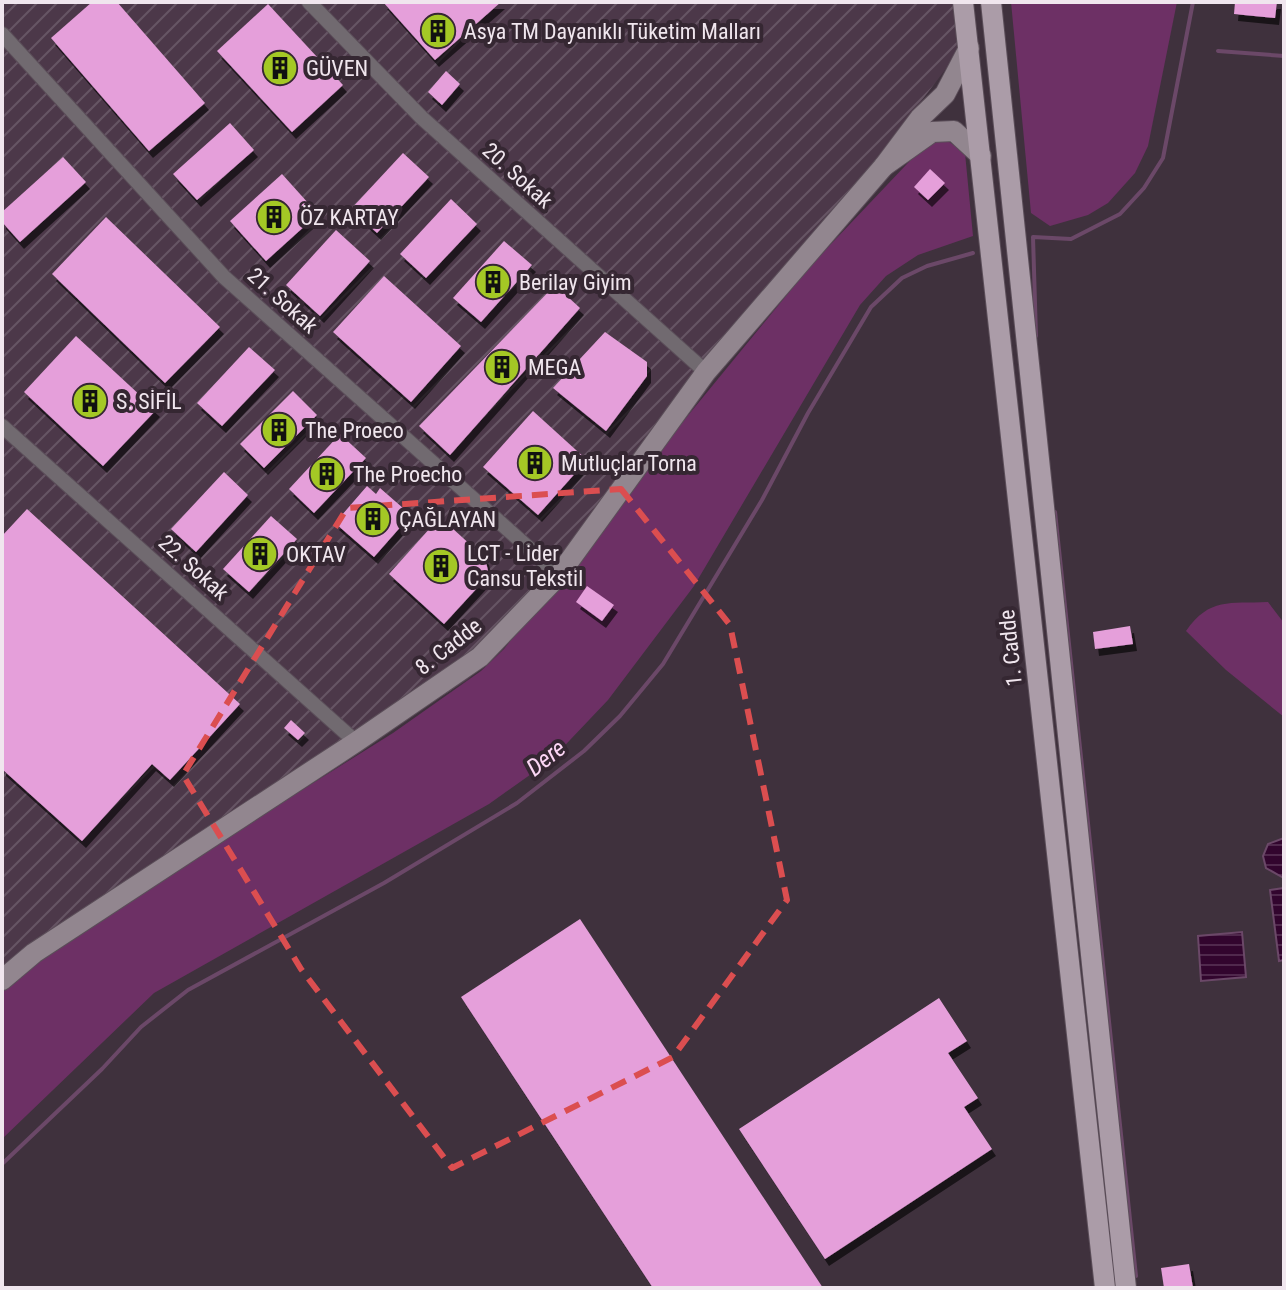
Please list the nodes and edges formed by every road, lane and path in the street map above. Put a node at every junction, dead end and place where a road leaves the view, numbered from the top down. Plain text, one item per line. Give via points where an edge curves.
1 (309, 2) edge
2 (963, 2) edge
3 (991, 2) edge
4 (2, 34) edge
5 (969, 48) junction
6 (981, 156) junction
7 (884, 166) junction
8 (706, 372) junction
9 (2, 426) edge
10 (559, 575) junction
11 (356, 742) junction
12 (2, 980) edge
13 (1105, 1288) edge
14 (1126, 1288) edge

1 - 8 street, 20. Sokak via 422,118
2 - 5 main road, 1. Cadde
3 - 14 main road
4 - 10 street, 21. Sokak via 224,277
5 - 6 main road, 1. Cadde
5 - 7 street, 8. Cadde via 945,94
6 - 7 street, 8. Cadde via 954,131 932,132
6 - 13 main road, 1. Cadde
7 - 8 street, 8. Cadde
8 - 10 street, 8. Cadde
9 - 11 street, 22. Sokak
10 - 11 street, 8. Cadde via 480,657
11 - 12 street, 8. Cadde via 34,953

